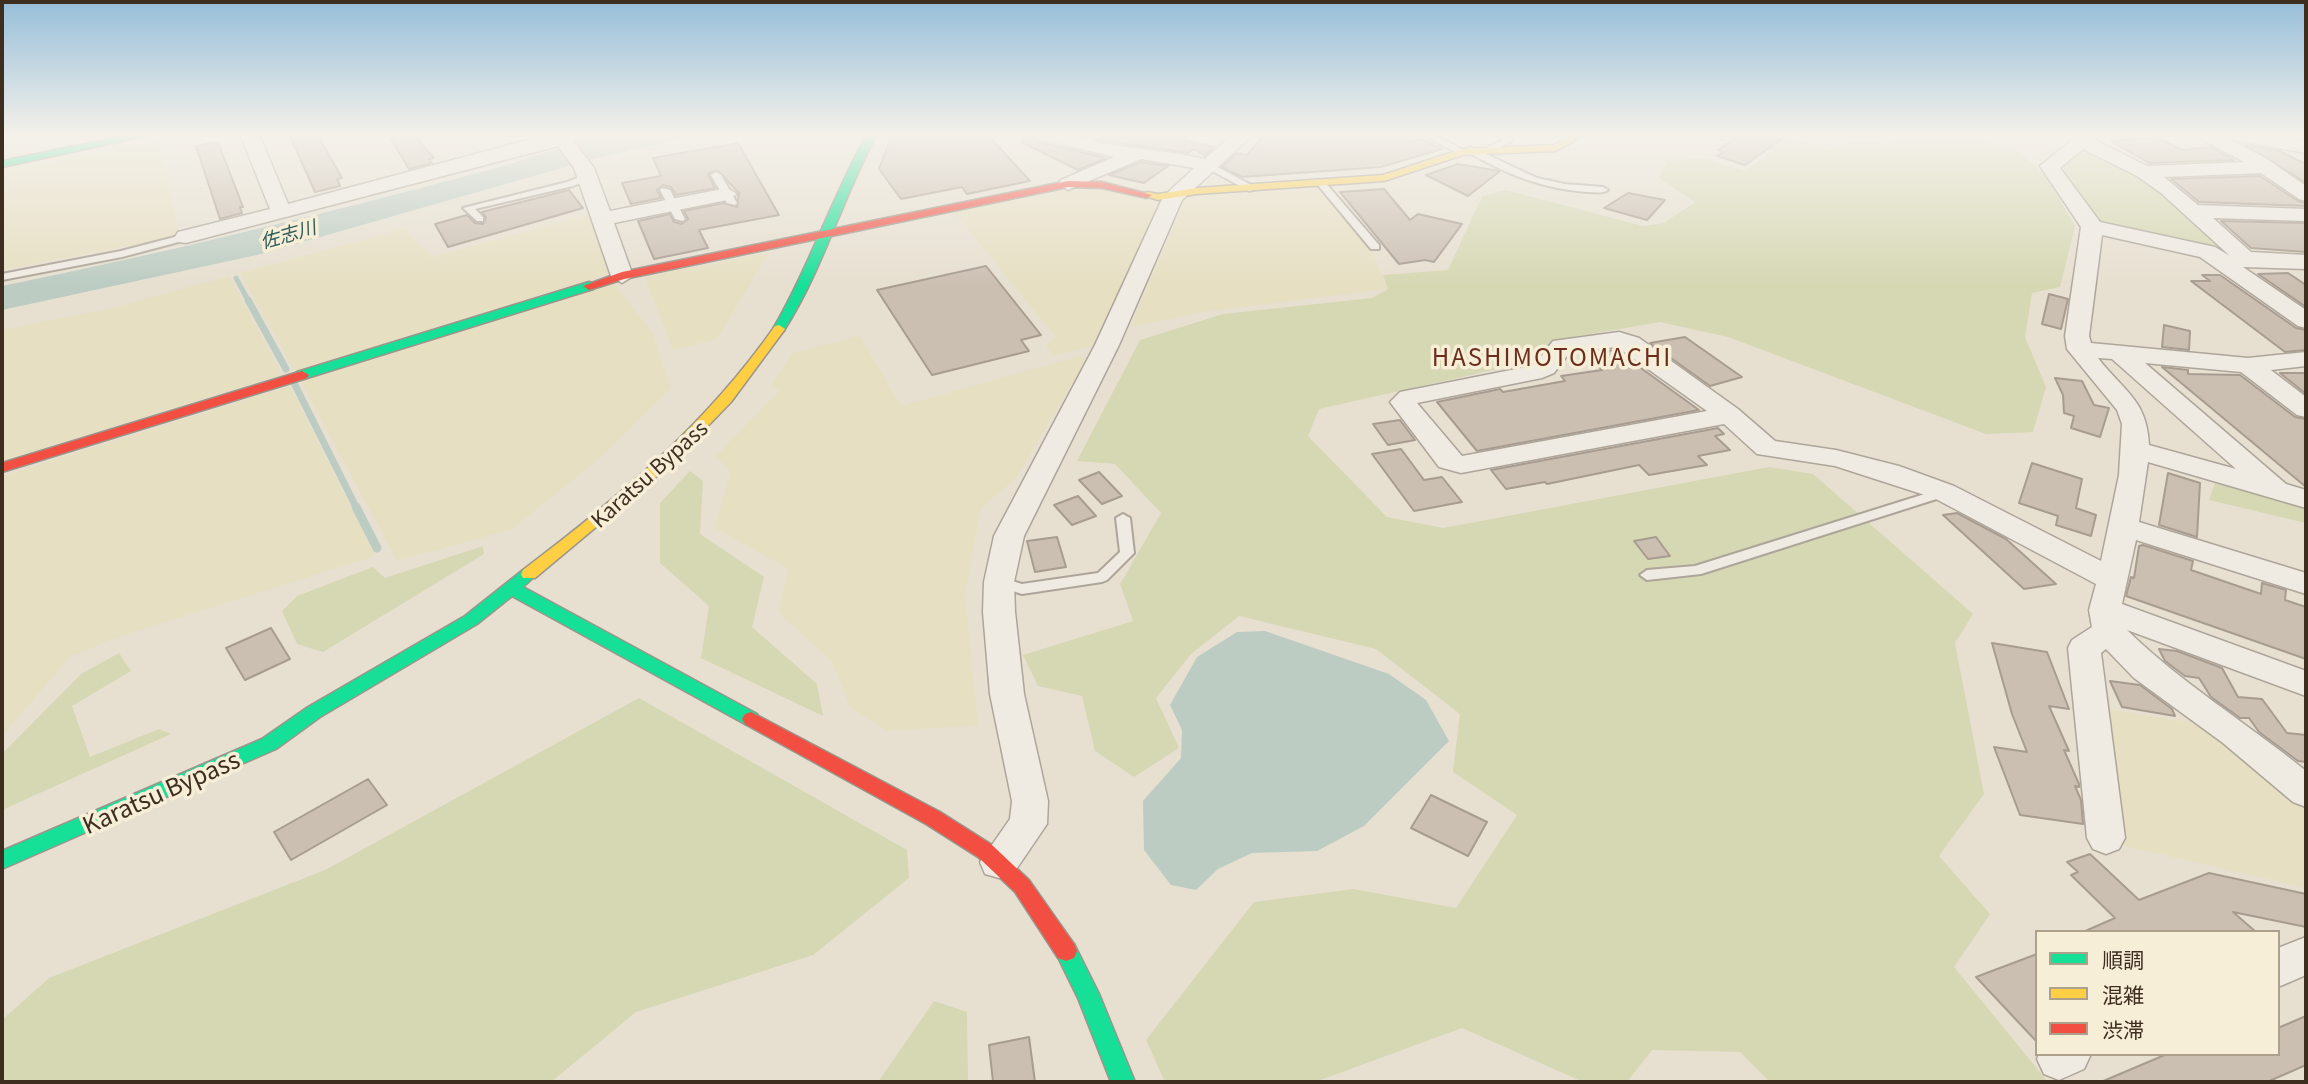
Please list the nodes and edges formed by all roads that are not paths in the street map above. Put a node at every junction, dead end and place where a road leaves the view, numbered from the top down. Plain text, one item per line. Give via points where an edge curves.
1 (270, 185) edge
2 (393, 185) edge
3 (568, 185) edge
4 (590, 185) edge
5 (722, 185) edge
6 (847, 185) edge
7 (1065, 185) edge
8 (1088, 185) edge
9 (1188, 185) edge
10 (1243, 185) edge
11 (1298, 185) edge
12 (1322, 185) edge
13 (1549, 185) edge
14 (2063, 185) edge
15 (2159, 185) edge
16 (2291, 185) edge
17 (1253, 190) junction
18 (1602, 190) dead end
19 (2306, 195) edge
20 (1173, 197) junction
21 (730, 198) joint
22 (2192, 211) junction
23 (282, 214) junction
24 (2306, 215) edge
25 (480, 219) dead end
26 (602, 219) junction
27 (2092, 227) junction
28 (828, 231) junction
29 (186, 237) joint
30 (1375, 247) dead end
31 (2236, 262) junction
32 (2306, 262) edge
33 (622, 276) junction
34 (2, 277) edge
35 (2306, 321) edge
36 (2079, 349) junction
37 (2119, 353) junction
38 (2306, 359) edge
39 (2248, 365) junction
40 (2306, 409) edge
41 (1729, 415) junction
42 (2138, 450) junction
43 (2, 468) edge
44 (1944, 492) junction
45 (2278, 492) junction
46 (2306, 499) edge
47 (1123, 518) dead end
48 (2122, 526) junction
49 (1647, 575) dead end
50 (2111, 579) junction
51 (999, 582) junction
52 (2306, 584) edge
53 (513, 589) junction
54 (2107, 621) junction
55 (2306, 684) edge
56 (314, 712) junction
57 (2306, 792) edge
58 (27, 831) dead end
59 (2106, 838) dead end
60 (2, 860) edge
61 (999, 862) junction
62 (2306, 956) edge
63 (2280, 967) edge
64 (1123, 1082) edge

1 - 23 street
2 - 23 street
3 - 25 lane via 468,208
4 - 26 street
5 - 21 lane
6 - 28 main road, Karatsu Bypass
7 - 28 main road
8 - 20 main road
9 - 20 street
10 - 17 lane
11 - 17 main road
12 - 30 lane
13 - 18 lane
14 - 27 street
15 - 22 street
16 - 19 street
17 - 20 main road via 1197,191
20 - 51 street via 1108,345 1009,536
21 - 26 street
22 - 24 street
22 - 31 street
23 - 29 street
26 - 33 street
27 - 31 street
27 - 36 street
28 - 33 main road
28 - 53 main road, Karatsu Bypass via 801,294 778,332 712,417 668,462
29 - 34 lane
31 - 32 street
31 - 35 street
33 - 43 main road
36 - 37 street
36 - 42 street via 2130,409
37 - 39 street
37 - 45 street
38 - 39 street
39 - 40 street
41 - 41 street via 1461,465 1449,461 1403,402 1409,397 1534,373 1545,368 1562,346 1619,339
41 - 44 street via 1768,448 1849,461
42 - 45 street
42 - 48 street
44 - 49 lane via 1696,571
44 - 50 street
45 - 46 street
47 - 51 lane via 1127,554 1102,577 1022,589
48 - 50 street
48 - 52 street
50 - 54 street
51 - 61 street via 1007,694 1030,802 1028,824
53 - 56 main road, Karatsu Bypass via 471,620
53 - 61 main road via 933,818
54 - 55 street
54 - 57 street via 2146,669 2235,733
54 - 59 street via 2084,648
56 - 58 main road, Karatsu Bypass via 263,729
56 - 60 main road, Karatsu Bypass via 269,744
61 - 64 main road via 1043,910 1086,987
62 - 63 street

